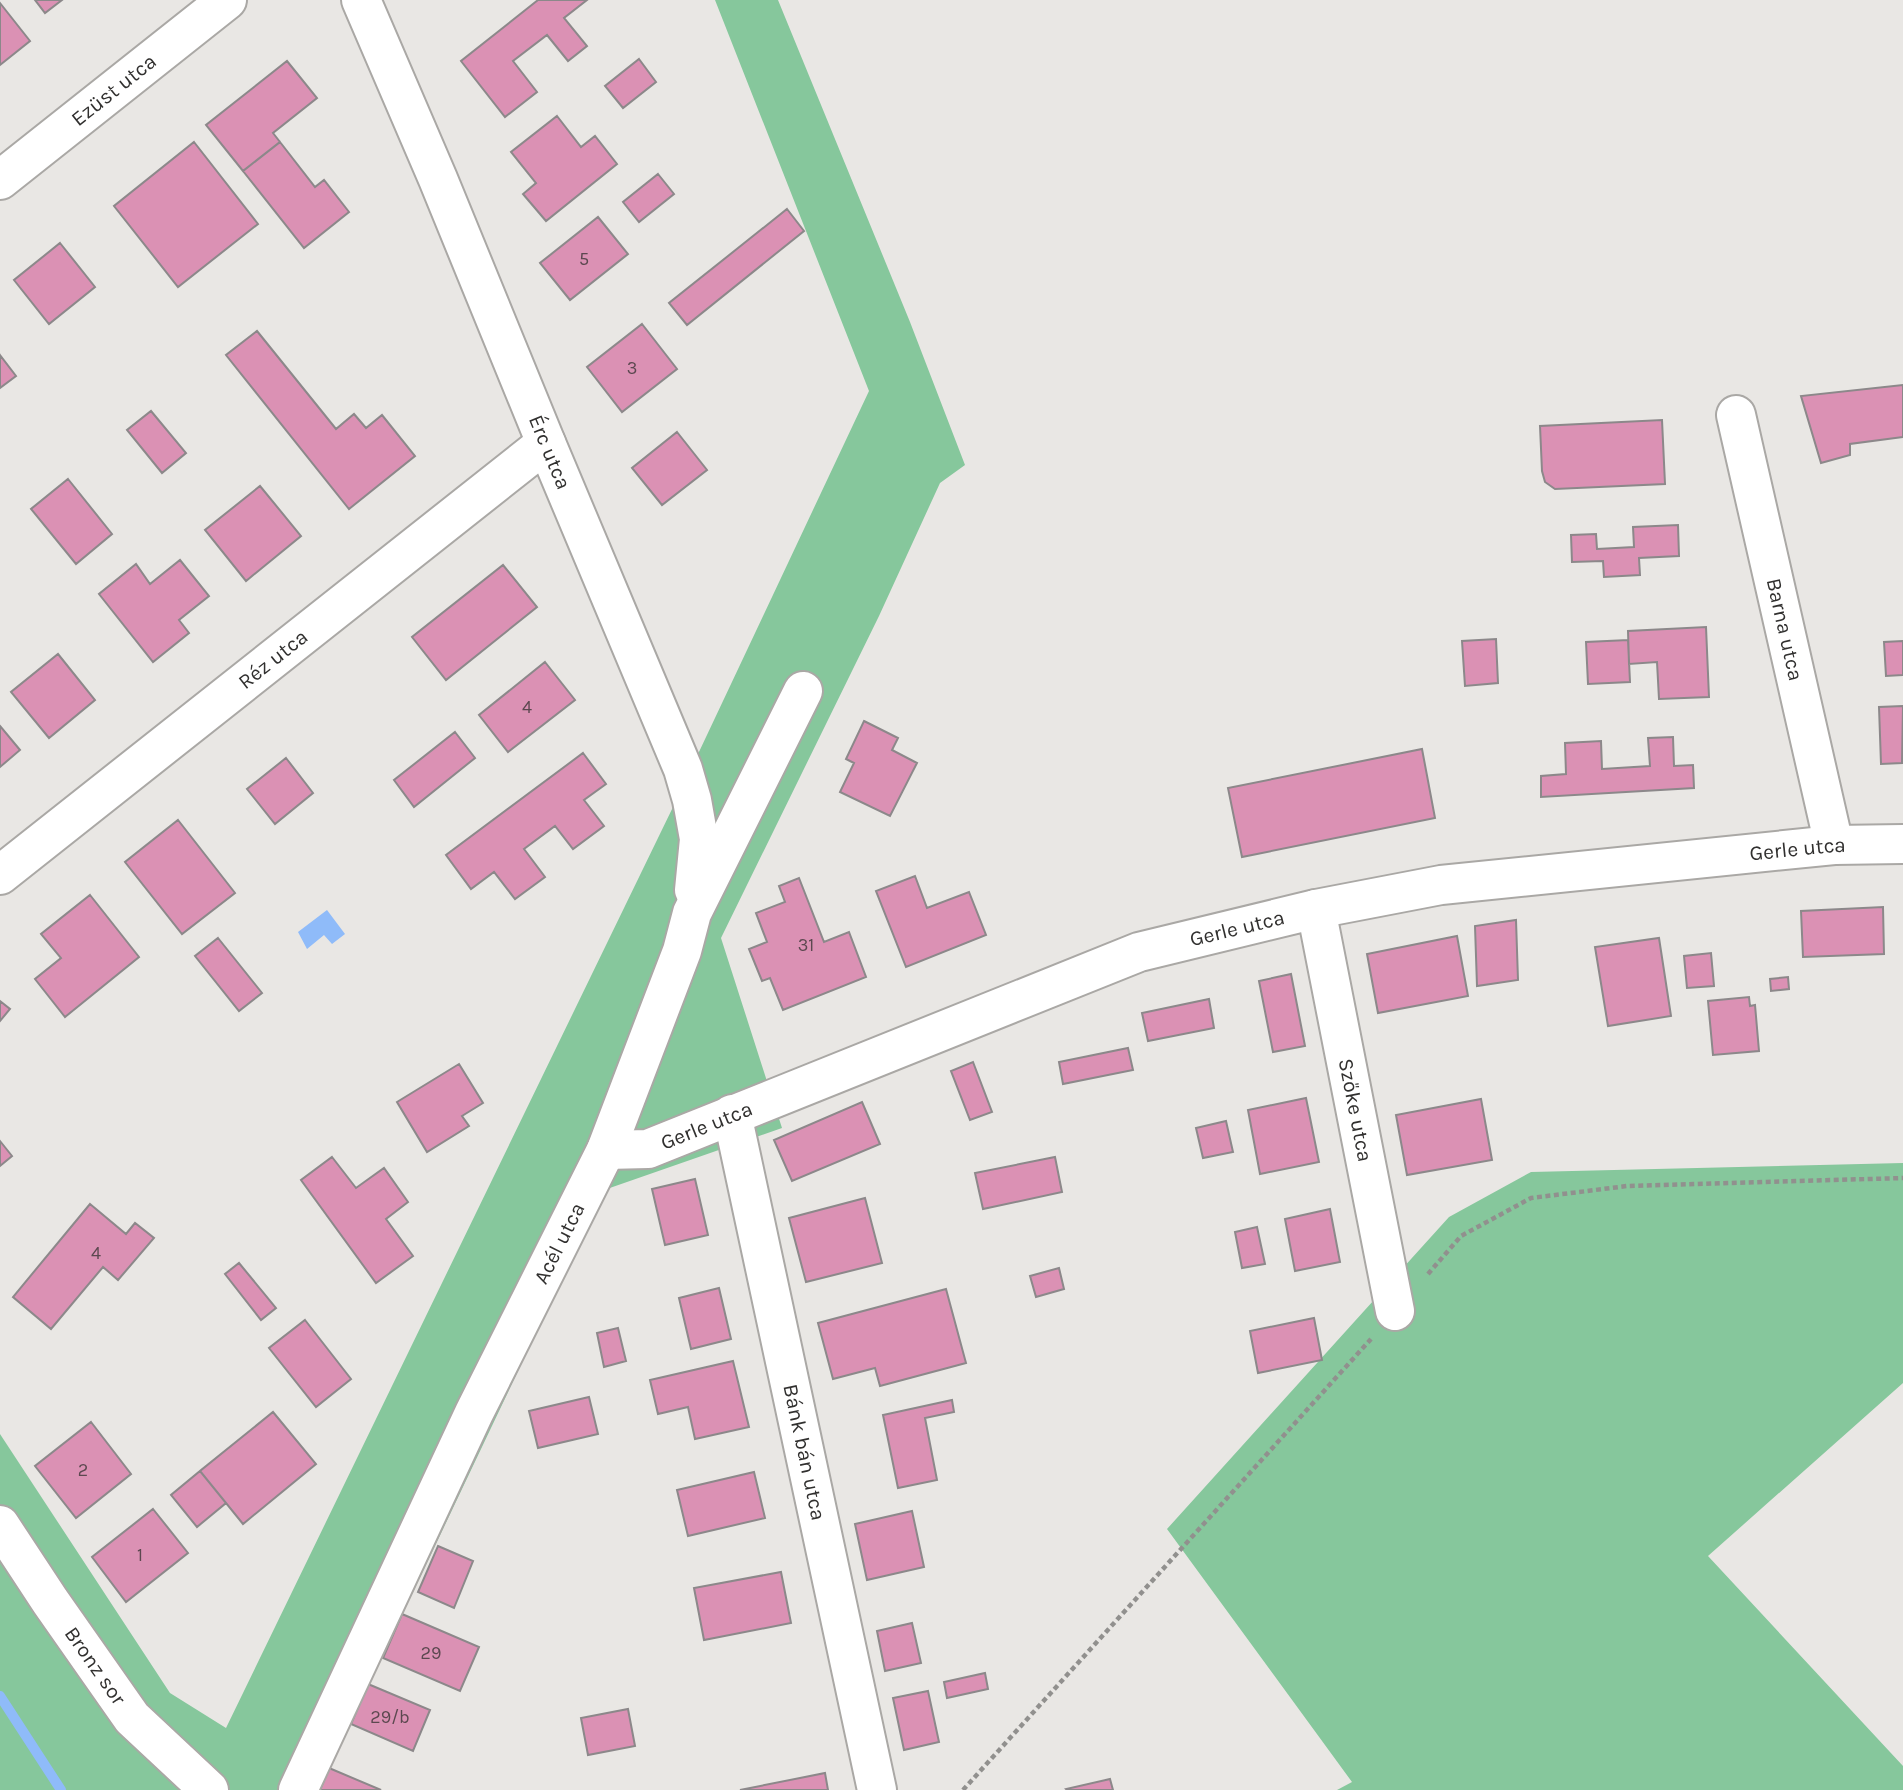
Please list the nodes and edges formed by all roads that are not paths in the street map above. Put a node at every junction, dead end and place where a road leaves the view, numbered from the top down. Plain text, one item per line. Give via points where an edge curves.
1 (227, 0) edge
2 (361, 0) edge
3 (0, 180) edge
4 (1737, 415) dead end
5 (545, 443) junction
6 (803, 691) dead end
7 (1903, 844) edge
8 (1834, 845) junction
9 (0, 875) edge
10 (1316, 909) junction
11 (692, 913) junction
12 (732, 1114) junction
13 (606, 1150) junction
14 (1395, 1311) road end
15 (0, 1525) edge
16 (209, 1790) edge
17 (298, 1790) edge
18 (877, 1790) edge

1 - 3 street, Ezüst utca
2 - 5 street, Érc utca
4 - 8 street, Barna utca
5 - 9 street, Réz utca
5 - 11 street, Érc utca via 683,769 699,839
6 - 11 street, Acél utca
7 - 8 street, Gerle utca
8 - 10 street, Gerle utca via 1441,884
10 - 12 street, Gerle utca via 1139,951
10 - 14 street, Szőke utca
11 - 13 street, Acél utca via 682,951
12 - 13 street, Gerle utca via 648,1149
12 - 18 street, Bánk bán utca
13 - 17 street, Acél utca via 474,1413
15 - 16 street, Bronz sor via 132,1718

